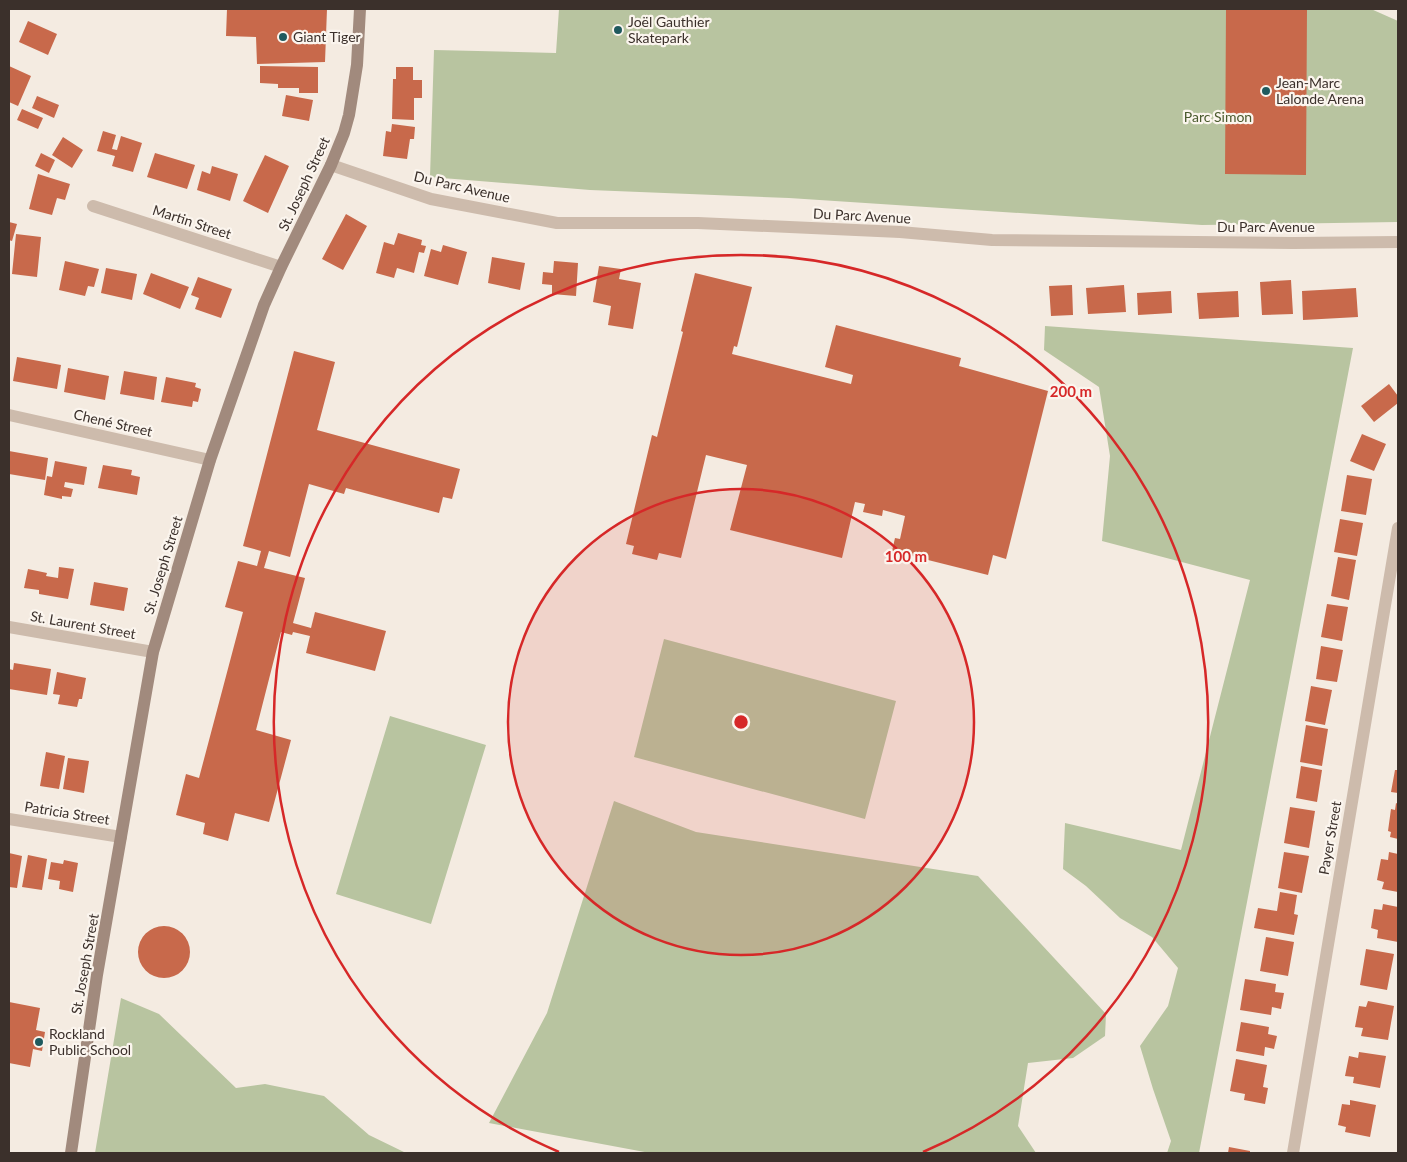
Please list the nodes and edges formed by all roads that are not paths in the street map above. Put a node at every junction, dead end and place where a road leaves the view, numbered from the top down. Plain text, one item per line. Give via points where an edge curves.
1 (360, 9) edge
2 (331, 165) junction
3 (93, 206) dead end
4 (1398, 242) edge
5 (281, 267) junction
6 (9, 415) edge
7 (210, 460) junction
8 (1398, 528) edge
9 (9, 627) edge
10 (153, 652) junction
11 (9, 820) edge
12 (121, 837) junction
13 (71, 1153) edge
14 (1293, 1153) edge

1 - 2 street, St. Joseph Street via 349,115
2 - 4 street, Du Parc Avenue via 431,199 557,223 707,223 900,232 992,240
2 - 5 street, St. Joseph Street
3 - 5 street, Martin Street
5 - 7 street, St. Joseph Street via 264,305
6 - 7 street, Chené Street
7 - 10 street, St. Joseph Street
8 - 14 street, Payer Street
9 - 10 street, St. Laurent Street
10 - 12 street, St. Joseph Street
11 - 12 street, Patricia Street
12 - 13 street, St. Joseph Street

